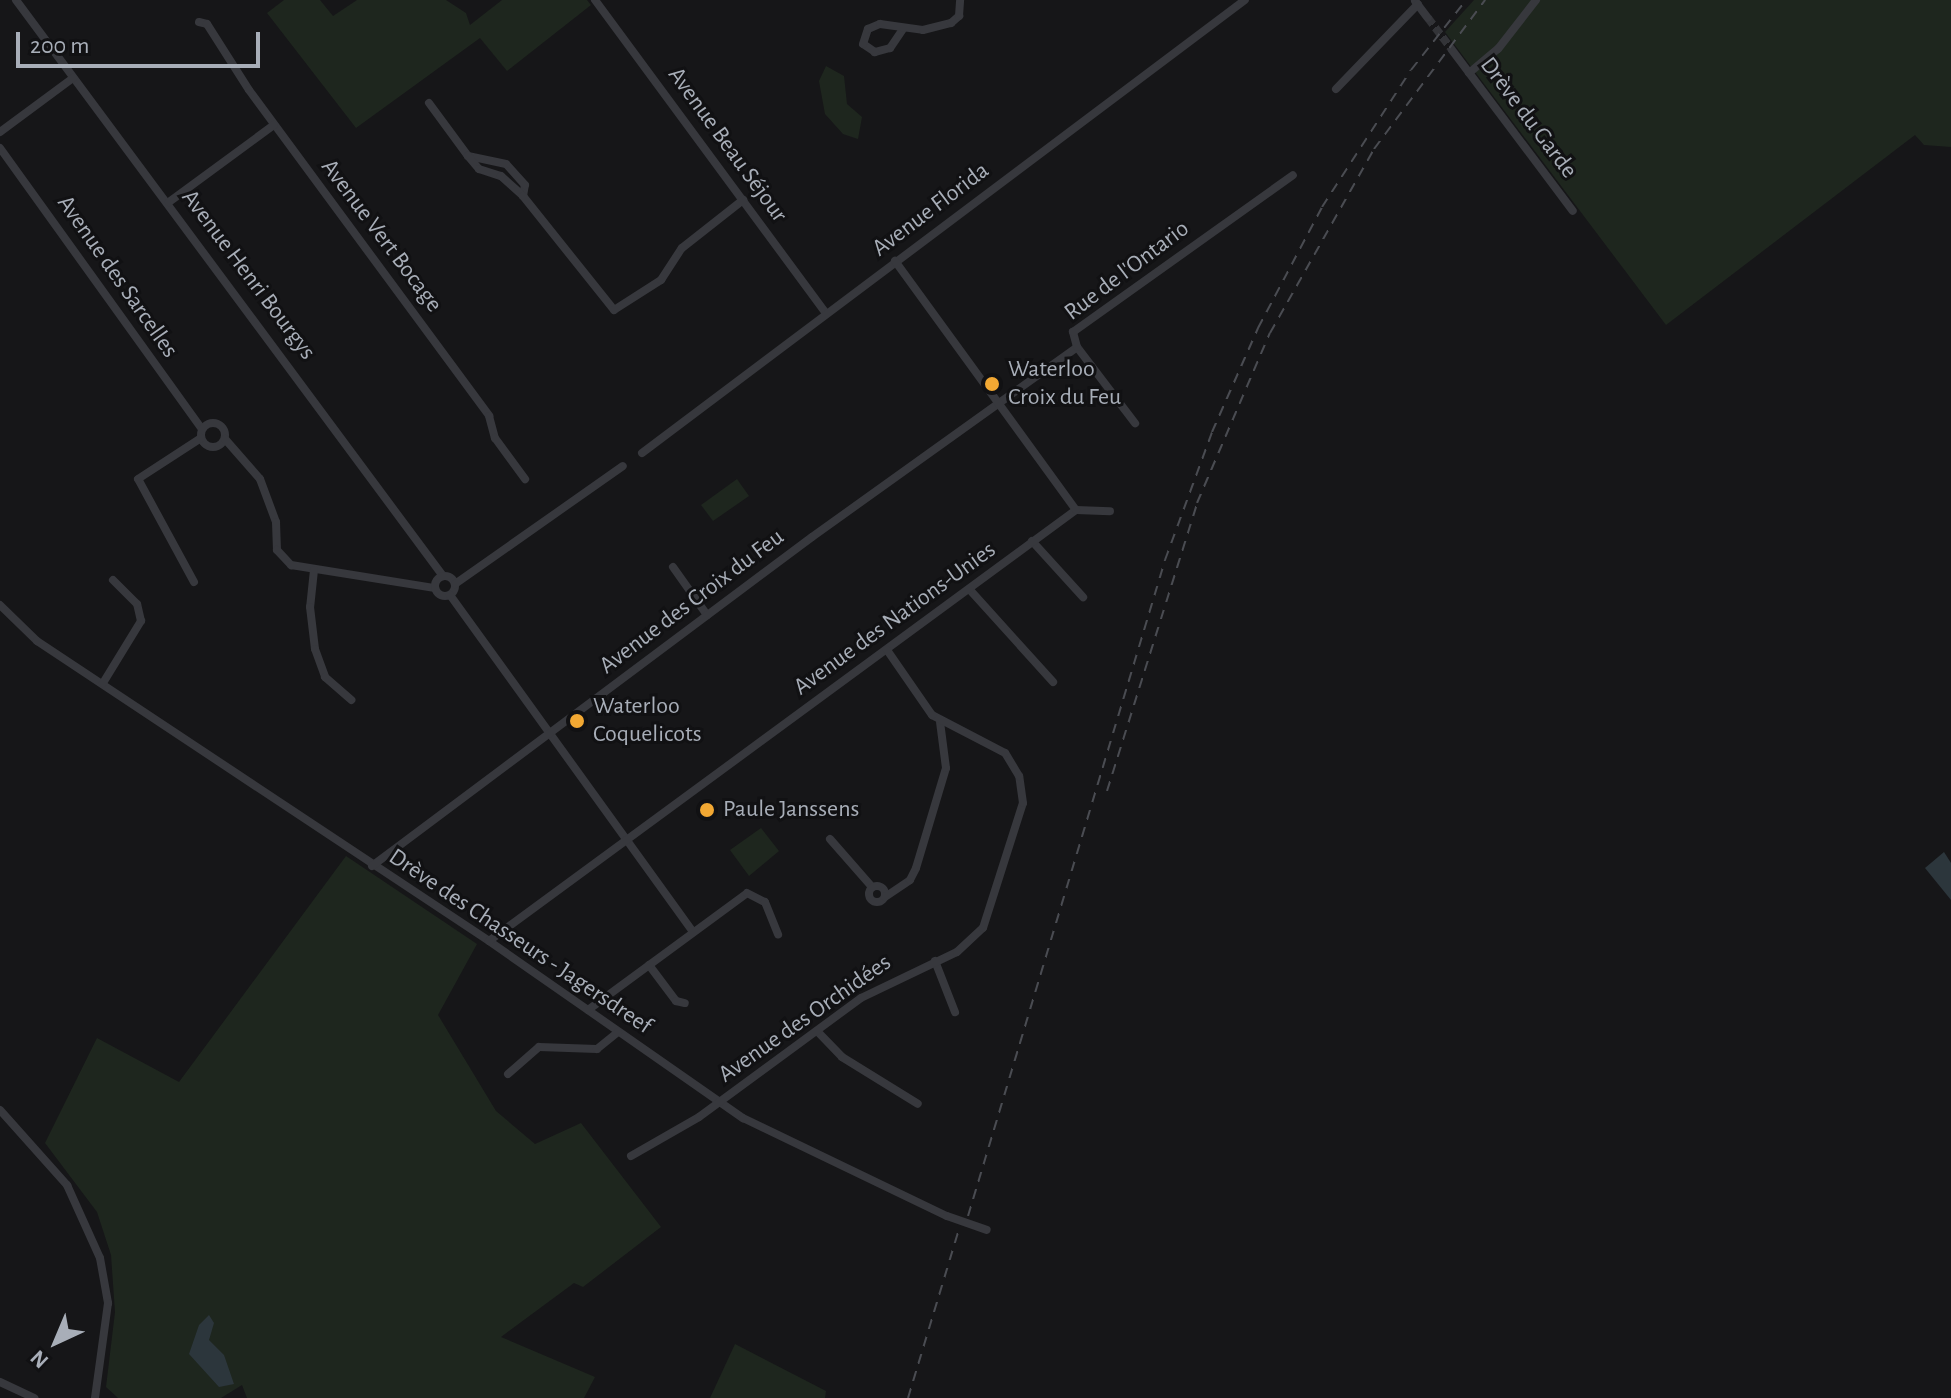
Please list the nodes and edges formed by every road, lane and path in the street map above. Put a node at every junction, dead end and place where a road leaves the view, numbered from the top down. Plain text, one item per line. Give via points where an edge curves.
1 (17, 0) edge
2 (595, 0) edge
3 (960, 0) edge
4 (1245, 0) edge
5 (1536, 0) edge
6 (1416, 2) edge
7 (1428, 18) tunnel mouth
8 (199, 22) dead end
9 (903, 29) junction
10 (1452, 50) tunnel mouth
11 (1469, 73) junction
12 (73, 78) junction
13 (1336, 89) dead end
14 (429, 103) dead end
15 (274, 125) junction
16 (0, 132) edge
17 (0, 148) edge
18 (468, 156) junction
19 (506, 164) junction
20 (1293, 175) dead end
21 (501, 176) junction
22 (523, 196) junction
23 (743, 200) junction
24 (169, 202) junction
25 (1573, 211) dead end
26 (895, 261) junction
27 (826, 313) junction
28 (1077, 347) junction
29 (1001, 403) junction
30 (1135, 423) dead end
31 (202, 434) junction
32 (225, 439) junction
33 (642, 453) dead end
34 (623, 466) dead end
35 (525, 479) dead end
36 (1076, 510) junction
37 (1110, 511) dead end
38 (1032, 541) junction
39 (673, 567) dead end
40 (314, 570) junction
41 (443, 576) junction
42 (113, 580) dead end
43 (194, 582) dead end
44 (455, 584) junction
45 (435, 588) junction
46 (970, 590) junction
47 (450, 595) junction
48 (1083, 597) dead end
49 (0, 605) edge
50 (707, 615) junction
51 (887, 650) junction
52 (1053, 682) dead end
53 (103, 683) junction
54 (351, 700) dead end
55 (940, 722) junction
56 (961, 732) junction
57 (548, 736) junction
58 (947, 752) junction
59 (625, 839) junction
60 (830, 839) dead end
61 (372, 866) junction
62 (692, 931) junction
63 (778, 935) dead end
64 (489, 941) junction
65 (935, 961) junction
66 (649, 965) junction
67 (685, 1003) dead end
68 (588, 1010) junction
69 (955, 1012) dead end
70 (817, 1031) junction
71 (618, 1032) junction
72 (508, 1074) dead end
73 (721, 1101) junction
74 (918, 1104) dead end
75 (0, 1110) edge
76 (631, 1156) dead end
77 (987, 1230) dead end
78 (0, 1382) edge
79 (34, 1398) edge
80 (95, 1398) edge

1 - 12 street, Avenue Henri Bourgys
2 - 23 street, Avenue Beau Séjour
3 - 9 street via 959,16 951,23
4 - 26 street, Avenue Florida
5 - 11 street via 1498,49
6 - 7 street
6 - 13 street
8 - 15 street, Avenue Vert Bocage via 207,24
9 - 9 street via 890,48 875,52 863,44 863,36 873,27
10 - 11 street, Drève du Garde
11 - 25 street, Drève du Garde
12 - 16 street
12 - 24 street, Avenue Henri Bourgys
14 - 18 street
15 - 24 street
15 - 35 street, Avenue Vert Bocage via 489,416 495,438
17 - 31 street, Avenue des Sarcelles
18 - 19 street
18 - 21 street via 479,169
19 - 21 street
19 - 22 street via 525,185
20 - 28 street, Rue de l'Ontario via 1073,332
21 - 22 street
22 - 23 street via 614,310 661,280 682,248
23 - 27 street, Avenue Beau Séjour
24 - 41 street, Avenue Henri Bourgys
26 - 27 street, Avenue Florida
26 - 29 street
27 - 33 street, Avenue Florida
28 - 29 street, Rue de l'Ontario
28 - 30 street
29 - 36 street
29 - 50 street, Avenue des Croix du Feu
31 - 32 street via 211,447
31 - 32 street via 216,423
31 - 43 street via 138,479
32 - 40 street via 265,489 282,559
34 - 44 street
36 - 37 street
36 - 38 street, Avenue des Nations-Unies
38 - 46 street, Avenue des Nations-Unies
38 - 48 street
39 - 50 street
40 - 45 street
40 - 54 street via 310,607 315,649 325,677
41 - 44 street
41 - 45 street
42 - 53 street via 137,604 141,621
44 - 47 street
45 - 47 street via 441,596
46 - 51 street, Avenue des Nations-Unies
46 - 52 street
47 - 57 street
49 - 53 street, Drève des Chasseurs - Jagersdreef via 51,650
50 - 57 street, Avenue des Croix du Feu
51 - 55 street, Avenue des Orchidées
51 - 59 street, Avenue des Nations-Unies
53 - 61 street, Drève des Chasseurs - Jagersdreef
55 - 56 street, Avenue des Orchidées
55 - 58 street
56 - 58 street
56 - 65 street, Avenue des Orchidées via 1005,753 1016,766 1023,803 983,928 957,952
57 - 59 street
57 - 61 street, Avenue des Croix du Feu
58 - 60 street via 910,880 885,897 882,888 872,887
59 - 62 street
59 - 64 street, Avenue des Nations-Unies
61 - 64 street, Drève des Chasseurs - Jagersdreef
62 - 63 street via 747,893 765,902
62 - 66 street
64 - 68 street, Drève des Chasseurs - Jagersdreef
65 - 69 street
65 - 70 street, Avenue des Orchidées via 885,983
66 - 67 street via 676,1001
66 - 68 street
68 - 71 street, Drève des Chasseurs - Jagersdreef
70 - 73 street, Avenue des Orchidées
70 - 74 street via 842,1057
71 - 72 street via 597,1049 539,1047
71 - 73 street, Drève des Chasseurs - Jagersdreef
73 - 76 street, Avenue des Orchidées
73 - 77 street, Drève des Chasseurs - Jagersdreef, bridge via 743,1118
75 - 80 street via 67,1185 100,1258 108,1303
78 - 79 street

